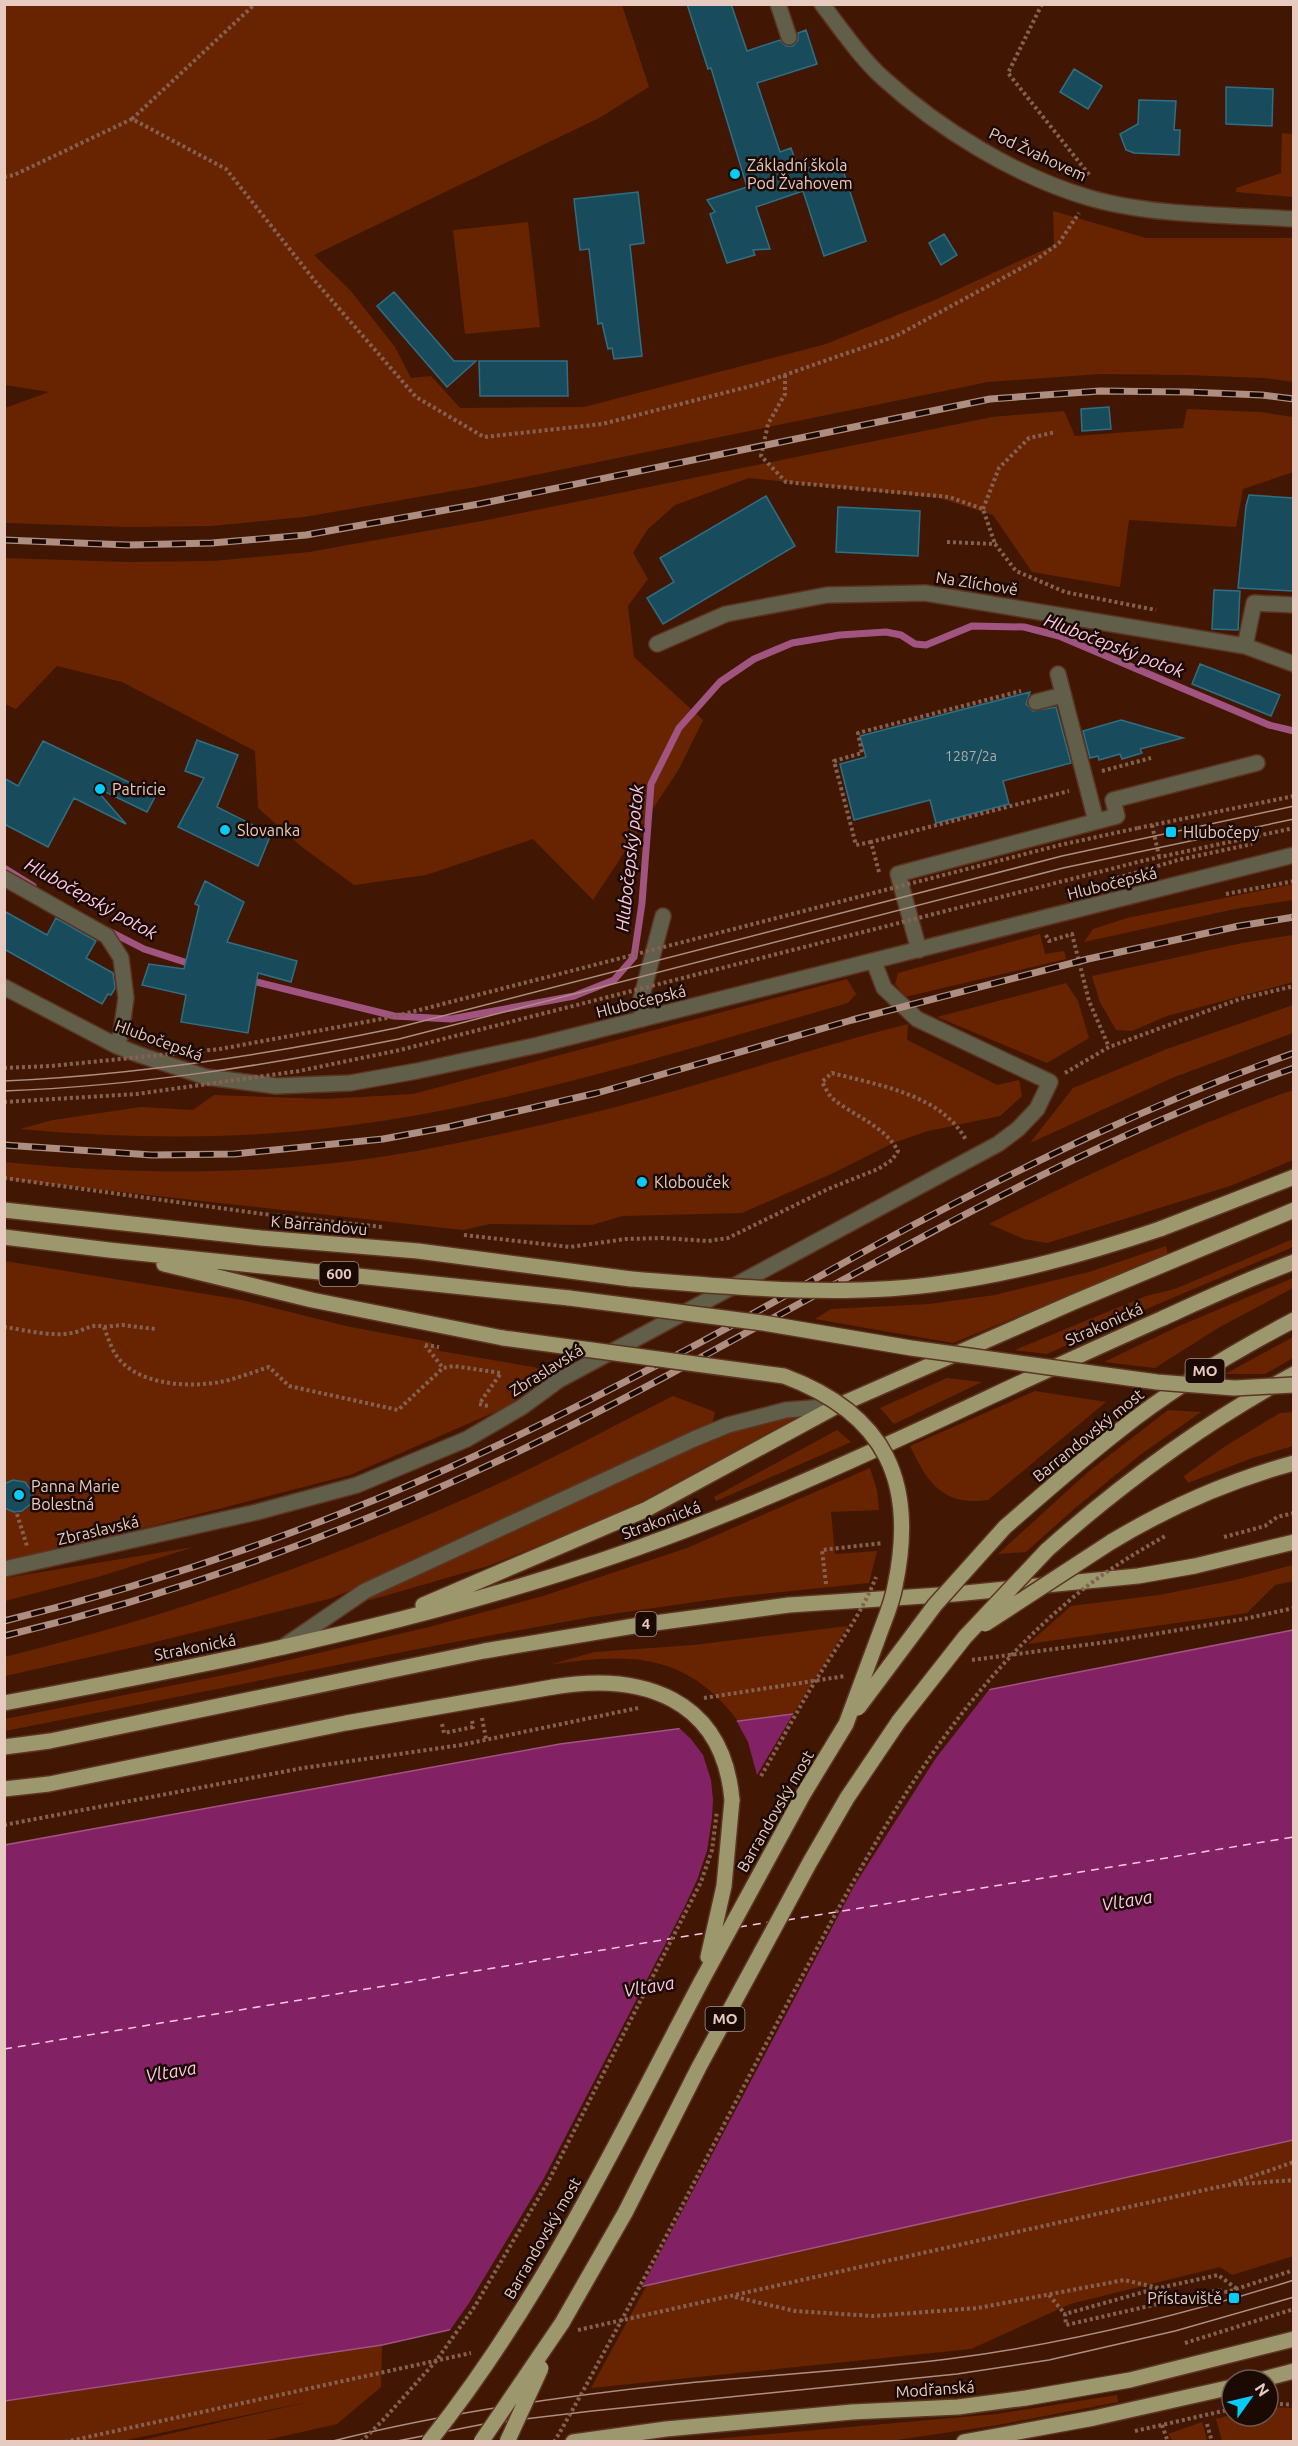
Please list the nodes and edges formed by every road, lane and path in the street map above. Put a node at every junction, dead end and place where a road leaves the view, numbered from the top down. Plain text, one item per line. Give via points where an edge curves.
1 (255, 4) edge
2 (778, 4) edge
3 (822, 4) edge
4 (1042, 4) edge
5 (789, 36) dead end
6 (132, 119) junction
7 (4, 177) edge
8 (1092, 179) dead end
9 (1091, 198) junction
10 (1293, 219) edge
11 (785, 375) junction
12 (1056, 432) dead end
13 (983, 509) junction
14 (946, 542) dead end
15 (994, 544) junction
16 (1293, 604) edge
17 (1178, 634) junction
18 (657, 644) dead end
19 (1245, 646) junction
20 (1293, 664) edge
21 (1058, 674) dead end
22 (1026, 690) dead end
23 (1063, 695) junction
24 (1036, 702) dead end
25 (1151, 758) dead end
26 (1257, 763) dead end
27 (1085, 781) junction
28 (1293, 796) edge
29 (1096, 821) junction
30 (1152, 825) junction
31 (1293, 828) edge
32 (871, 842) junction
33 (1261, 842) dead end
34 (1293, 855) edge
35 (1159, 856) junction
36 (1178, 860) dead end
37 (880, 874) dead end
38 (4, 878) edge
39 (883, 885) dead end
40 (886, 896) dead end
41 (663, 916) dead end
42 (892, 918) dead end
43 (895, 929) dead end
44 (1048, 940) dead end
45 (920, 950) junction
46 (873, 962) junction
47 (1293, 986) edge
48 (4, 987) edge
49 (644, 1019) junction
50 (117, 1046) junction
51 (1109, 1047) junction
52 (4, 1068) edge
53 (1050, 1082) junction
54 (4, 1102) edge
55 (974, 1156) junction
56 (4, 1178) edge
57 (1293, 1178) edge
58 (4, 1210) edge
59 (1293, 1210) edge
60 (393, 1228) dead end
61 (452, 1234) dead end
62 (4, 1237) edge
63 (109, 1250) junction
64 (1293, 1262) edge
65 (1293, 1320) edge
66 (104, 1326) junction
67 (4, 1327) edge
68 (155, 1329) dead end
69 (425, 1345) dead end
70 (443, 1368) junction
71 (1293, 1374) edge
72 (1293, 1385) edge
73 (837, 1406) junction
74 (522, 1407) junction
75 (1293, 1463) edge
76 (1293, 1513) edge
77 (18, 1514) dead end
78 (1277, 1517) dead end
79 (884, 1534) dead end
80 (1167, 1535) dead end
81 (1293, 1542) edge
82 (883, 1543) junction
83 (882, 1554) dead end
84 (32, 1564) junction
85 (4, 1569) edge
86 (877, 1574) dead end
87 (826, 1585) dead end
88 (370, 1627) junction
89 (965, 1637) junction
90 (282, 1647) junction
91 (4, 1703) edge
92 (442, 1723) dead end
93 (846, 1724) junction
94 (486, 1739) dead end
95 (4, 1747) edge
96 (761, 1776) dead end
97 (4, 1789) edge
98 (718, 1801) dead end
99 (701, 1982) junction
100 (1293, 2162) edge
101 (1293, 2180) edge
102 (1227, 2185) junction
103 (1293, 2270) edge
104 (1159, 2288) junction
105 (1237, 2289) junction
106 (1049, 2295) junction
107 (732, 2296) junction
108 (1293, 2309) edge
109 (1065, 2314) junction
110 (565, 2328) junction
111 (1293, 2339) edge
112 (1185, 2343) dead end
113 (474, 2352) dead end
114 (1220, 2390) edge
115 (1220, 2412) edge
116 (1194, 2418) dead end
117 (1207, 2424) dead end
118 (1162, 2425) dead end
119 (65, 2442) edge
120 (361, 2442) edge
121 (429, 2442) edge
122 (481, 2442) edge
123 (507, 2442) edge
124 (554, 2442) edge
125 (573, 2442) edge
126 (964, 2442) edge
127 (1167, 2442) edge
128 (1212, 2442) edge

1 - 6 path
2 - 5 street
3 - 9 street, Pod Žvahovem via 882,76 921,109 955,133 1036,177
4 - 8 path via 1008,73
6 - 7 path
6 - 11 path via 226,169 315,281 416,397 484,437 602,424
9 - 10 street, Pod Žvahovem via 1154,210
9 - 11 path via 1059,243 1036,260 896,336
11 - 13 path via 785,394 768,424 761,456 786,482 949,497
12 - 13 path via 1029,438 999,468
13 - 15 path
14 - 15 path
15 - 17 path via 1016,571 1065,592 1160,610
16 - 19 street via 1254,603
17 - 18 street, Na Zlíchově via 925,593 827,594 726,614
17 - 19 street, Na Zlíchově
19 - 20 street, Na Zlíchově
21 - 23 street
22 - 32 path via 858,733 862,753 834,761 856,845
23 - 24 street
23 - 27 street
25 - 27 path
26 - 29 street via 1113,800 1117,816
27 - 29 street
27 - 32 path
28 - 30 path
29 - 45 street via 898,874
30 - 35 path
30 - 52 path, bridge via 1060,845 392,1017 220,1049
31 - 35 path
32 - 37 path
33 - 36 path
34 - 45 street, Hlubočepská
35 - 54 path, bridge via 388,1052 298,1071 137,1094
38 - 50 street via 107,936 121,958 126,998
39 - 40 path
41 - 49 street via 640,1003
42 - 43 path
44 - 51 path via 1071,934 1089,1001
45 - 46 street, Hlubočepská
46 - 49 street, Hlubočepská
46 - 53 street via 884,988 917,1019
47 - 51 path via 1240,999
48 - 50 street, Hlubočepská
49 - 50 street, Hlubočepská via 350,1083 276,1086 206,1077
51 - 53 path
53 - 55 street, Zbraslavská via 1037,1108 1018,1129
55 - 61 path via 946,1116 927,1103 832,1073 822,1082 831,1097 861,1116 898,1151 878,1169 728,1238 626,1239 570,1247
55 - 74 street, Zbraslavská via 559,1380
56 - 60 path
57 - 58 main road, K Barrandovu / 600, bridge via 1160,1229 1034,1267 942,1284 866,1289 631,1279 418,1251
59 - 73 main road
62 - 63 main road, 600
63 - 72 main road, 600, bridge via 569,1298 1157,1382 1234,1388
63 - 93 main road, bridge via 312,1300 503,1338 784,1376 830,1397 863,1424 885,1453 899,1487 903,1527 892,1597
64 - 88 main road, Strakonická via 711,1521 562,1573
65 - 93 main road, Barrandovský most / MO, bridge via 1186,1383 1121,1428 1005,1527 934,1605
66 - 67 path via 98,1324 74,1333
66 - 68 path
66 - 70 path via 125,1366 139,1375 178,1384 220,1382 269,1367 289,1386 398,1410
69 - 70 path
70 - 74 path via 501,1373 479,1404 498,1408 512,1401
71 - 89 main road, MO, bridge via 1199,1430 1099,1505 1047,1550
73 - 88 main road via 645,1510
73 - 90 street via 786,1410 728,1425 694,1439 365,1592
74 - 84 street, Zbraslavská via 467,1439 357,1485
75 - 89 main road, bridge via 1197,1496 1150,1518
76 - 78 path
77 - 84 path
79 - 82 path
80 - 124 path, bridge via 1122,1560 1024,1641 932,1754 849,1888 649,2270
81 - 95 main road, 4 via 1137,1576 789,1605 640,1625 484,1651 50,1741
82 - 83 path
82 - 87 path via 822,1550
84 - 85 street, Zbraslavská
86 - 96 path, bridge via 870,1594
88 - 90 main road, Strakonická
89 - 110 main road, MO, bridge via 899,1721 820,1844 699,2067
90 - 91 main road, Strakonická
92 - 94 path via 444,1733 473,1727 471,1720 482,1718
93 - 99 main road, Barrandovský most / MO
97 - 99 main road, bridge via 50,1784 346,1723 553,1687 609,1682 649,1689 696,1716 717,1743 730,1777 732,1800 724,1886
98 - 120 path, bridge via 712,1850 701,1882 549,2180 475,2306 442,2352
99 - 121 main road, Barrandovský most / MO, bridge via 532,2294
100 - 102 path
101 - 102 path
102 - 107 path
103 - 105 path
104 - 105 path via 1218,2275
104 - 106 path via 1124,2280
104 - 109 path
105 - 109 path via 1066,2325
106 - 107 path via 978,2308 873,2316 795,2311
106 - 109 path
107 - 110 path
108 - 112 path
110 - 122 main road, MO, bridge
110 - 123 main road, bridge
111 - 125 main road, Modřanská via 1130,2380 1014,2400 958,2408 852,2412 666,2429
113 - 119 path
114 - 126 main road
115 - 116 path
117 - 128 path
118 - 127 path

